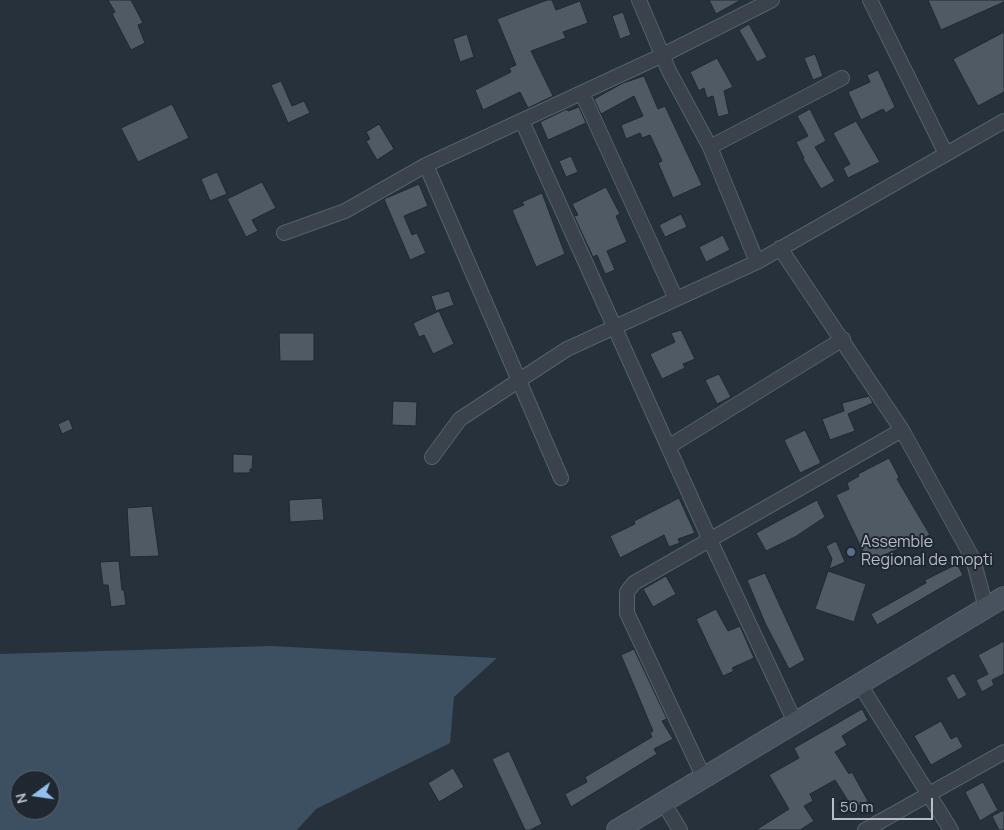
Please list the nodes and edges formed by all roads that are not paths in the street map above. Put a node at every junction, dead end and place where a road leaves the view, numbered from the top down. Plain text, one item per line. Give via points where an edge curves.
1 (639, 0) edge
2 (772, 0) edge
3 (870, 0) edge
4 (663, 55) junction
5 (842, 78) dead end
6 (582, 93) junction
7 (522, 120) junction
8 (1004, 121) edge
9 (710, 147) junction
10 (946, 154) junction
11 (426, 164) junction
12 (284, 233) dead end
13 (780, 248) junction
14 (757, 262) junction
15 (676, 299) junction
16 (615, 327) junction
17 (843, 340) junction
18 (519, 381) junction
19 (902, 430) junction
20 (668, 447) junction
21 (432, 457) dead end
22 (561, 478) dead end
23 (710, 540) junction
24 (1004, 597) edge
25 (986, 608) junction
26 (859, 683) junction
27 (795, 722) junction
28 (1004, 752) edge
29 (704, 778) junction
30 (930, 795) junction
31 (663, 802) junction
32 (617, 830) edge
33 (680, 830) edge
34 (865, 830) edge
35 (950, 830) edge

1 - 4 street
2 - 4 street
3 - 10 street
4 - 6 street
4 - 9 street
5 - 9 street
6 - 7 street
6 - 15 street
7 - 11 street
7 - 16 street
8 - 10 street
9 - 14 street
10 - 13 street
11 - 12 street via 345,211
11 - 18 street
13 - 14 street
13 - 17 street
14 - 15 street
15 - 16 street
16 - 18 street via 567,349
16 - 20 street
17 - 19 street
17 - 20 street
18 - 21 street via 460,419
18 - 22 street
19 - 23 street
19 - 25 street via 973,559
20 - 23 street
23 - 27 street
23 - 29 street via 634,583 627,592 626,603 627,613
24 - 25 street
25 - 26 street
26 - 27 street
26 - 30 street
27 - 29 street
28 - 30 street
29 - 31 street
30 - 34 street
30 - 35 street
31 - 32 street
31 - 33 street

